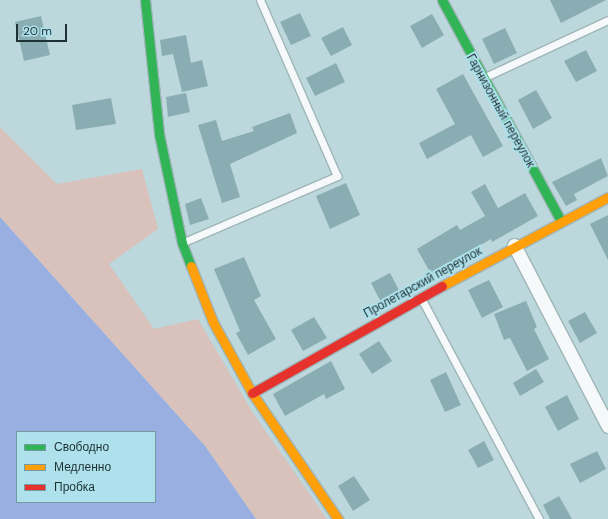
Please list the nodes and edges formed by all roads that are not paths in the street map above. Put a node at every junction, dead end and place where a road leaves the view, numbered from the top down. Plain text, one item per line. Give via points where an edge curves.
1 (145, 0) edge
2 (260, 0) edge
3 (442, 0) edge
4 (608, 20) edge
5 (482, 78) junction
6 (608, 197) edge
7 (561, 221) junction
8 (182, 243) junction
9 (514, 245) junction
10 (421, 298) junction
11 (252, 392) junction
12 (607, 422) edge
13 (338, 519) edge
14 (539, 519) edge

1 - 8 street via 159,134
2 - 8 lane via 336,176
3 - 5 street, Гарнизонный переулок
4 - 5 lane
5 - 7 street, Гарнизонный переулок
6 - 7 street, Пролетарский переулок
7 - 9 street, Пролетарский переулок
8 - 11 street via 213,322
9 - 10 street, Пролетарский переулок
9 - 12 street
10 - 11 street, Пролетарский переулок
10 - 14 lane
11 - 13 street

